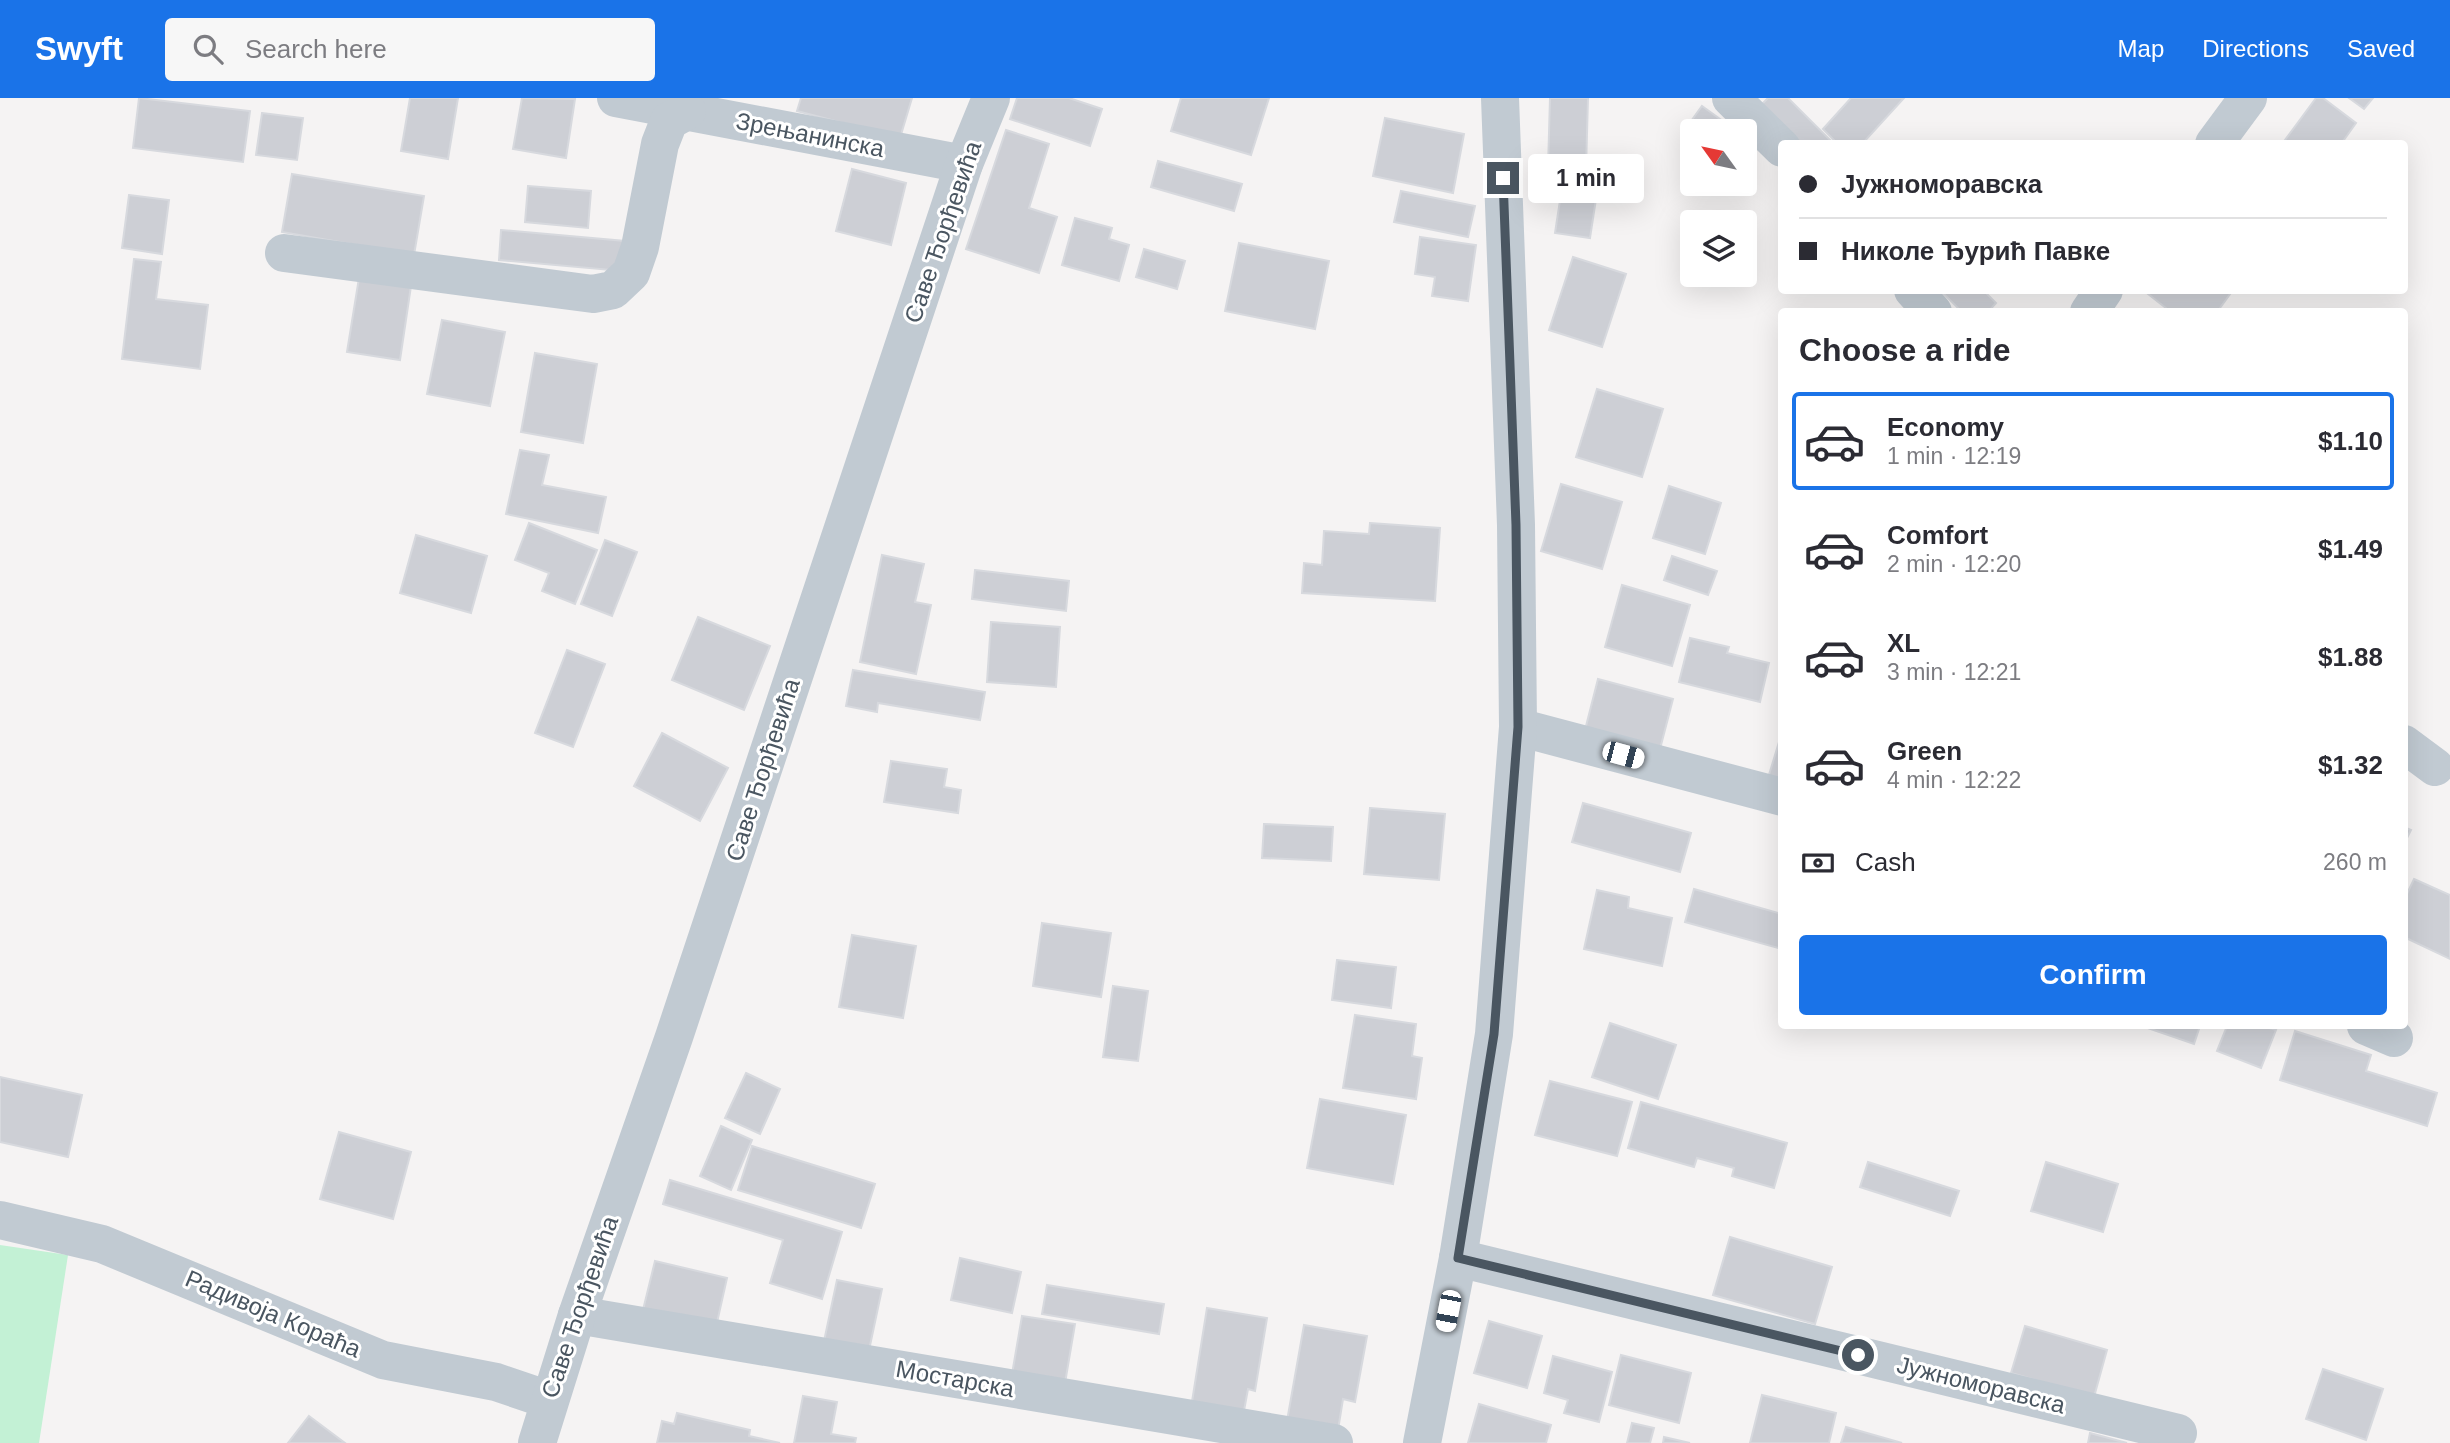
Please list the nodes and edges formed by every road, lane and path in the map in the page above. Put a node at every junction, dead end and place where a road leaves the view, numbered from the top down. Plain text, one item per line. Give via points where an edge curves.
1 (616, 98) edge
2 (991, 98) edge
3 (1500, 98) edge
4 (1731, 98) edge
5 (2248, 98) edge
6 (687, 111) junction
7 (2217, 140) edge
8 (1778, 144) edge
9 (964, 164) junction
10 (284, 253) dead end
11 (1917, 294) edge
12 (1929, 308) edge
13 (1518, 727) junction
14 (2408, 747) edge
15 (2435, 766) dead end
16 (1778, 796) edge
17 (0, 1220) edge
18 (1458, 1258) junction
19 (577, 1315) junction
20 (548, 1400) junction
21 (2178, 1433) dead end
22 (537, 1443) edge
23 (1334, 1443) edge
24 (1422, 1443) edge

1 - 6 street, Зрењанинска
2 - 9 street, Саве Ђорђевића
3 - 13 street via 1516,525
4 - 8 street
5 - 7 street
6 - 9 street, Зрењанинска
6 - 10 street via 670,121 660,144 640,247 631,273 613,290 593,294
9 - 19 street, Саве Ђорђевића
11 - 12 street
13 - 16 street
13 - 18 street via 1494,1034
14 - 15 street
17 - 20 street, Радивоја Кораћа via 102,1244 383,1360 496,1382
18 - 21 street, Јужноморавска
18 - 24 street
19 - 20 street, Саве Ђорђевића
19 - 23 street, Мостарска
20 - 22 street, Саве Ђорђевића

